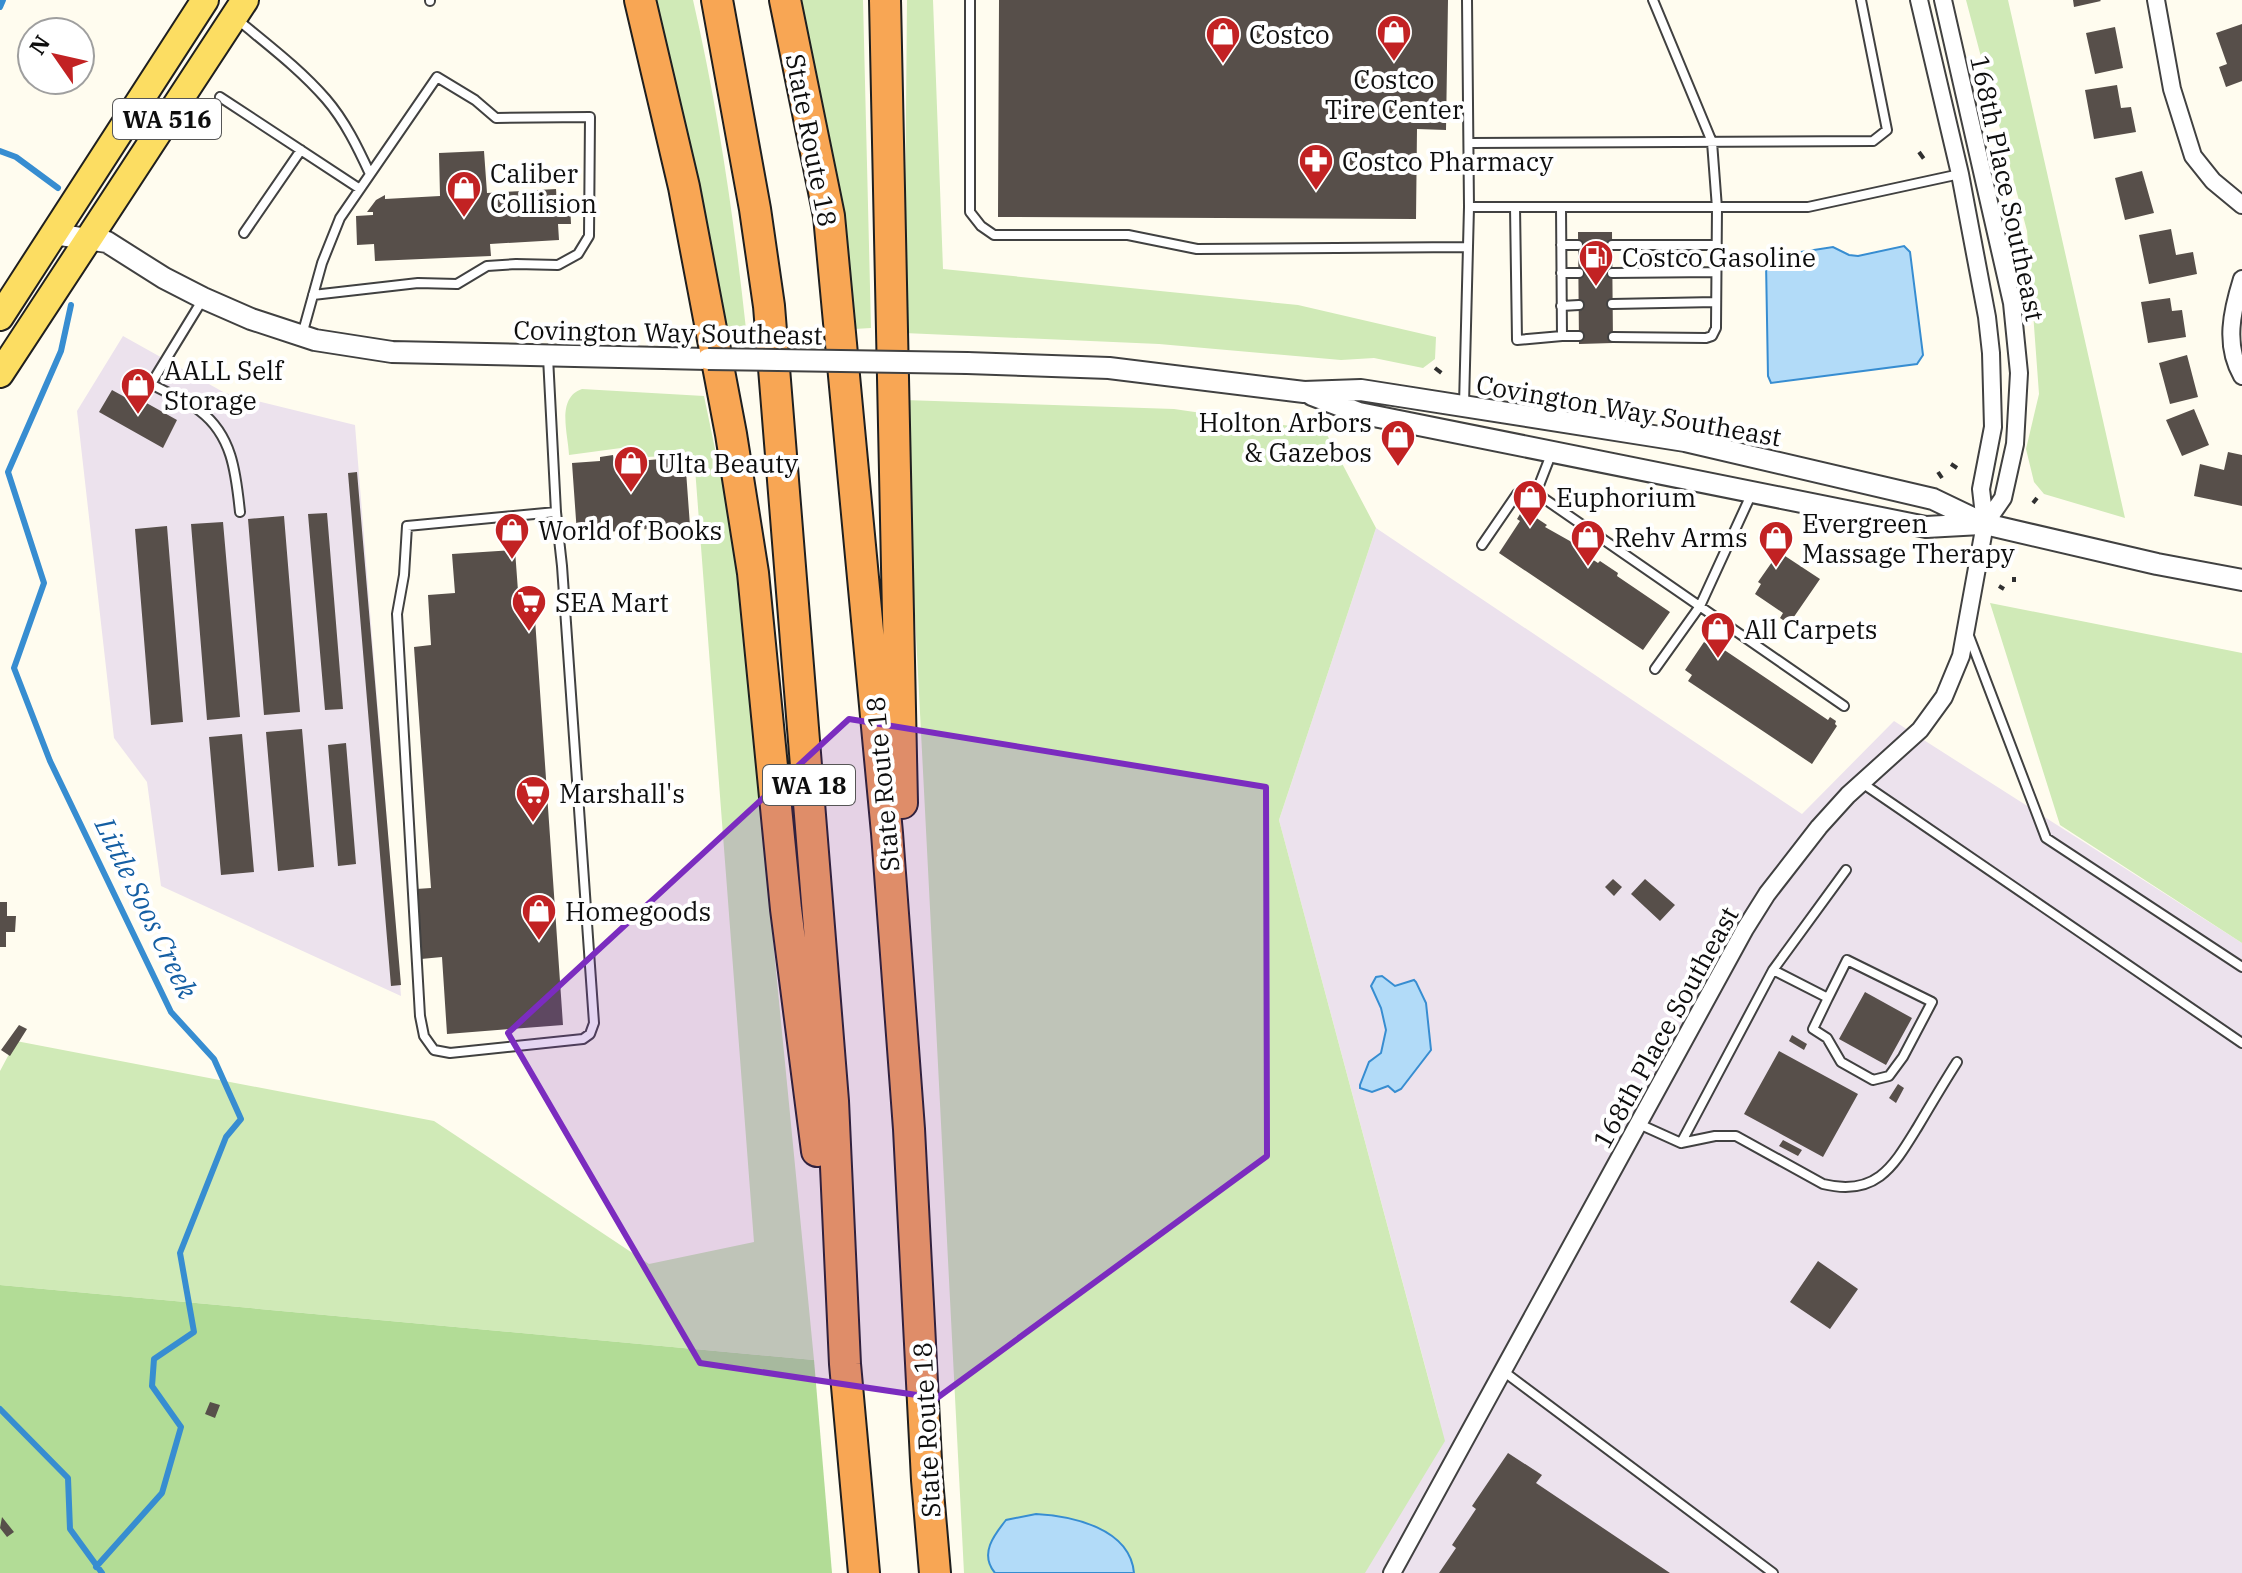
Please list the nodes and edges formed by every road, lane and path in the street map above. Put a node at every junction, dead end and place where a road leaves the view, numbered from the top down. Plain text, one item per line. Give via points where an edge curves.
1 (205, 0) edge
2 (640, 0) edge
3 (717, 0) edge
4 (785, 0) edge
5 (885, 0) edge
6 (970, 0) edge
7 (1467, 0) edge
8 (1653, 0) edge
9 (1861, 0) edge
10 (1919, 0) edge
11 (1943, 0) edge
12 (2156, 0) edge
13 (239, 8) edge
14 (220, 97) dead end
15 (1712, 142) junction
16 (1470, 143) junction
17 (301, 150) junction
18 (1919, 152) dead end
19 (1924, 159) dead end
20 (370, 174) junction
21 (1960, 174) junction
22 (360, 189) junction
23 (2242, 205) edge
24 (1469, 207) junction
25 (1515, 207) junction
26 (1561, 207) junction
27 (1717, 208) junction
28 (244, 233) dead end
29 (54, 234) junction
30 (89, 239) junction
31 (1561, 245) junction
32 (1578, 245) dead end
33 (1612, 245) dead end
34 (1717, 245) junction
35 (1466, 247) junction
36 (1716, 272) junction
37 (1561, 273) junction
38 (1579, 273) dead end
39 (1612, 273) dead end
40 (2242, 279) edge
41 (313, 295) junction
42 (203, 298) junction
43 (1716, 302) junction
44 (1612, 304) dead end
45 (1579, 305) dead end
46 (1561, 306) junction
47 (0, 317) edge
48 (302, 336) junction
49 (1562, 336) junction
50 (1579, 336) dead end
51 (1613, 337) dead end
52 (548, 356) junction
53 (1435, 368) dead end
54 (0, 374) edge
55 (1444, 375) dead end
56 (2242, 376) edge
57 (1304, 392) junction
58 (1464, 406) junction
59 (1685, 441) junction
60 (1552, 452) junction
61 (1951, 464) dead end
62 (1957, 468) dead end
63 (1938, 472) dead end
64 (1942, 478) dead end
65 (1752, 492) junction
66 (1536, 493) junction
67 (2037, 498) dead end
68 (2033, 503) dead end
69 (240, 512) dead end
70 (556, 512) junction
71 (1985, 524) junction
72 (1482, 545) dead end
73 (2242, 580) edge
74 (1700, 606) junction
75 (1966, 629) junction
76 (1655, 669) dead end
77 (1844, 706) dead end
78 (1862, 783) junction
79 (1846, 870) dead end
80 (2242, 967) edge
81 (1773, 970) junction
82 (1828, 998) junction
83 (2242, 1043) edge
84 (1957, 1062) dead end
85 (1638, 1124) junction
86 (909, 1129) junction
87 (1681, 1143) junction
88 (845, 1364) junction
89 (1503, 1371) junction
90 (864, 1573) edge
91 (935, 1573) edge
92 (1392, 1573) edge
93 (1773, 1573) edge

1 - 29 main road, WA 516
2 - 88 highway via 684,187 753,573 786,909
3 - 88 highway, WA 18 via 769,306 833,1101
4 - 86 highway, State Route 18 / WA 18 via 829,216
5 - 86 highway
6 - 35 lane via 970,212 994,235 1128,235 1197,249
7 - 16 lane
8 - 15 lane
9 - 15 lane via 1887,130 1873,141
10 - 21 street, 168th Place Southeast
11 - 71 street, 168th Place Southeast via 2012,303 2019,373 2015,444 2003,498
12 - 23 street via 2172,89 2193,156
13 - 20 lane via 328,100
13 - 30 main road, WA 516
14 - 17 lane
15 - 16 lane
15 - 27 lane
16 - 24 lane
17 - 22 lane
17 - 28 lane
18 - 19 path
20 - 22 lane
20 - 41 lane via 437,77 496,118 590,117 589,236 578,254 558,265 487,266 457,284
21 - 27 lane via 1808,207
21 - 71 street, 168th Place Southeast via 1991,353 1993,427 1981,489
22 - 41 lane via 340,218
24 - 25 lane
24 - 35 lane
25 - 26 lane
25 - 49 lane via 1517,340
26 - 27 lane
26 - 31 lane
27 - 34 lane
29 - 30 street, Covington Way Southeast
29 - 47 main road, WA 516
30 - 42 street, Covington Way Southeast via 107,242
30 - 54 main road, WA 516
31 - 32 lane
31 - 37 lane
33 - 34 lane
34 - 36 lane
35 - 58 lane
36 - 39 lane
36 - 43 lane
37 - 38 lane
37 - 46 lane
40 - 56 street via 2231,315 2233,360
41 - 48 lane
42 - 48 street, Covington Way Southeast
42 - 69 lane via 151,384 200,410 219,432 235,465
43 - 44 lane
43 - 51 lane via 1712,336
45 - 46 lane
46 - 49 lane
48 - 52 street, Covington Way Southeast via 392,352
49 - 50 lane
52 - 57 street, Covington Way Southeast, bridge via 1109,368
52 - 70 lane
53 - 55 path
57 - 58 street, Covington Way Southeast via 1361,390
57 - 60 street, Covington Way Southeast via 1359,413
58 - 59 street, Covington Way Southeast
59 - 60 street via 1625,444 1560,434
59 - 71 street, Covington Way Southeast via 1933,499
60 - 65 street, Covington Way Southeast
60 - 66 lane
61 - 62 path
63 - 64 path
65 - 71 street, Covington Way Southeast via 1926,527
65 - 74 lane
66 - 72 lane via 1517,494
66 - 74 lane
67 - 68 path
70 - 70 lane via 594,1023 583,1039 450,1053 434,1050 420,1016 397,614 407,526
71 - 73 street, Covington Way Southeast
71 - 75 street, 168th Place Southeast
74 - 76 lane
74 - 77 lane
75 - 78 street, 168th Place Southeast via 1954,677 1932,715
75 - 80 lane via 2046,838
78 - 83 lane
78 - 85 street, 168th Place Southeast via 1819,827 1767,894
79 - 81 lane
81 - 82 lane
81 - 87 lane
82 - 82 lane via 1847,960 1932,1002 1889,1076 1873,1080 1841,1062 1827,1038 1813,1029
84 - 87 lane via 1895,1163 1861,1186 1823,1184 1736,1136
85 - 87 lane
85 - 89 street, 168th Place Southeast
86 - 91 highway, State Route 18 / WA 18
88 - 90 highway, WA 18
89 - 92 street, 168th Place Southeast
89 - 93 lane

